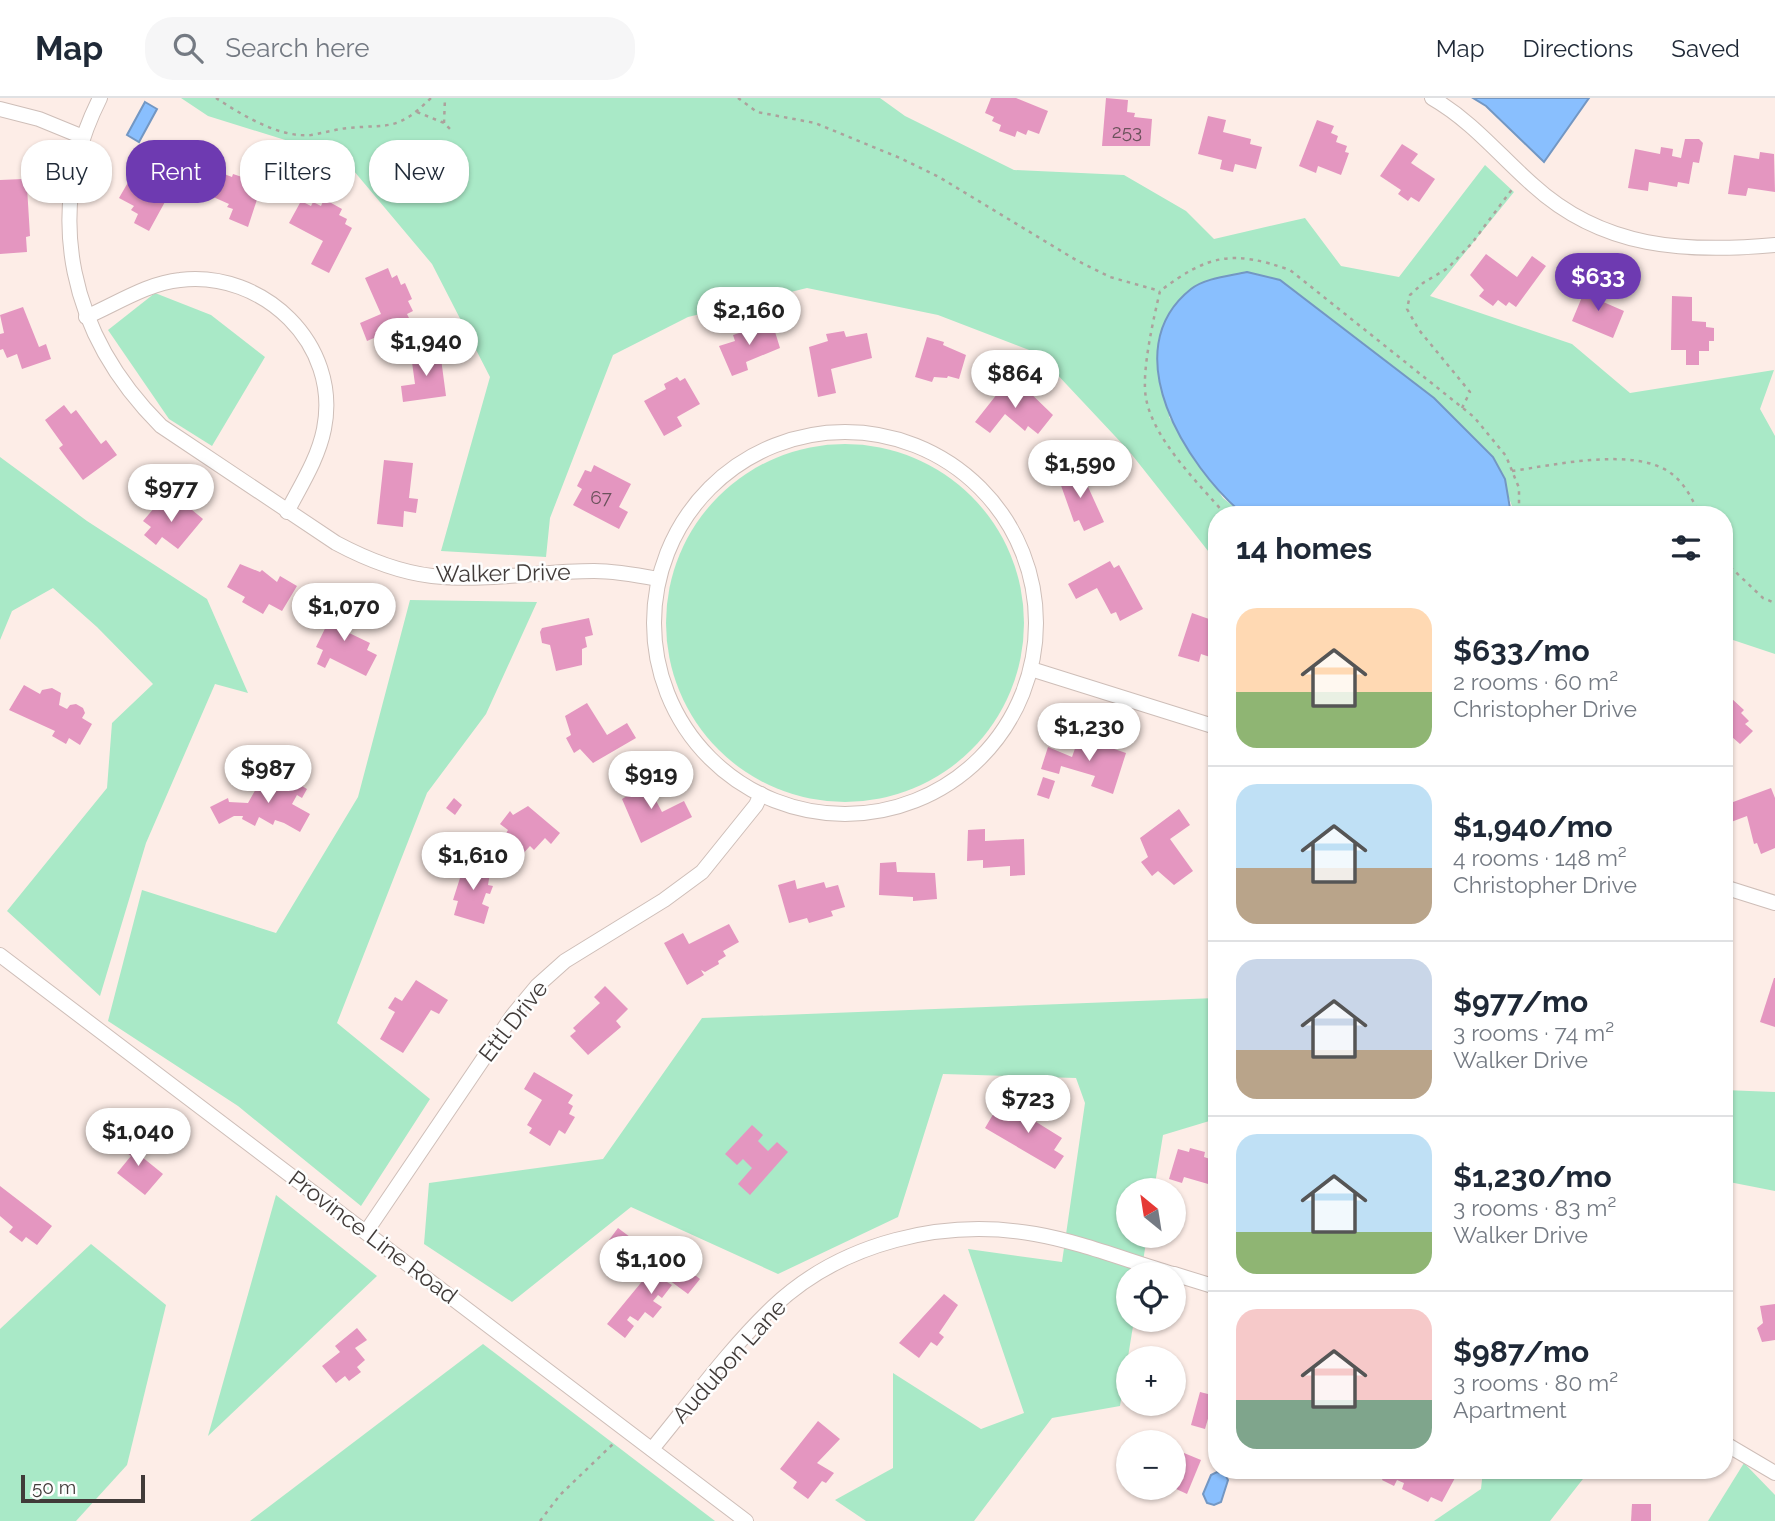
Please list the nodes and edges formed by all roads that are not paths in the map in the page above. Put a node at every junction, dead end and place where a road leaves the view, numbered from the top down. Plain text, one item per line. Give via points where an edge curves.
1 (100, 98) edge
2 (1432, 98) edge
3 (0, 109) edge
4 (83, 136) junction
5 (1775, 245) edge
6 (86, 317) junction
7 (287, 512) junction
8 (658, 579) junction
9 (1031, 670) junction
10 (1208, 725) edge
11 (761, 794) junction
12 (1733, 890) edge
13 (1775, 903) edge
14 (0, 955) edge
15 (366, 1232) junction
16 (1133, 1262) edge
17 (1186, 1278) edge
18 (1208, 1285) edge
19 (1733, 1448) edge
20 (652, 1449) junction
21 (1775, 1473) edge
22 (746, 1521) edge

1 - 4 street, Walker Drive
2 - 5 street via 1485,136 1522,175 1563,208 1591,224 1654,245 1714,251
3 - 4 street via 39,118
4 - 6 street, Walker Drive via 74,169 69,235
6 - 7 street, Walker Drive via 117,377 161,426
6 - 7 street via 154,286 200,278 250,289 290,317 316,356 326,402 318,450
7 - 8 street, Walker Drive via 366,559 432,576 595,571
8 - 9 street via 679,526 704,494 739,463 787,440 813,434 843,432 900,439 951,463 975,482 1012,529 1025,556 1035,599
8 - 11 street via 654,644 668,696 696,742 716,764
9 - 10 street
9 - 11 street via 1022,698 995,743 953,781 929,794 882,810 852,814 795,807
11 - 15 street, Ettl Drive via 702,873 565,961 537,986 513,1014
12 - 13 street
14 - 15 street, Province Line Road
15 - 20 street, Province Line Road
16 - 20 street, Audubon Lane via 1038,1234 1001,1229 964,1228 900,1238 831,1266 775,1306
17 - 18 street, Audubon Lane
19 - 21 street
20 - 22 street, Province Line Road

